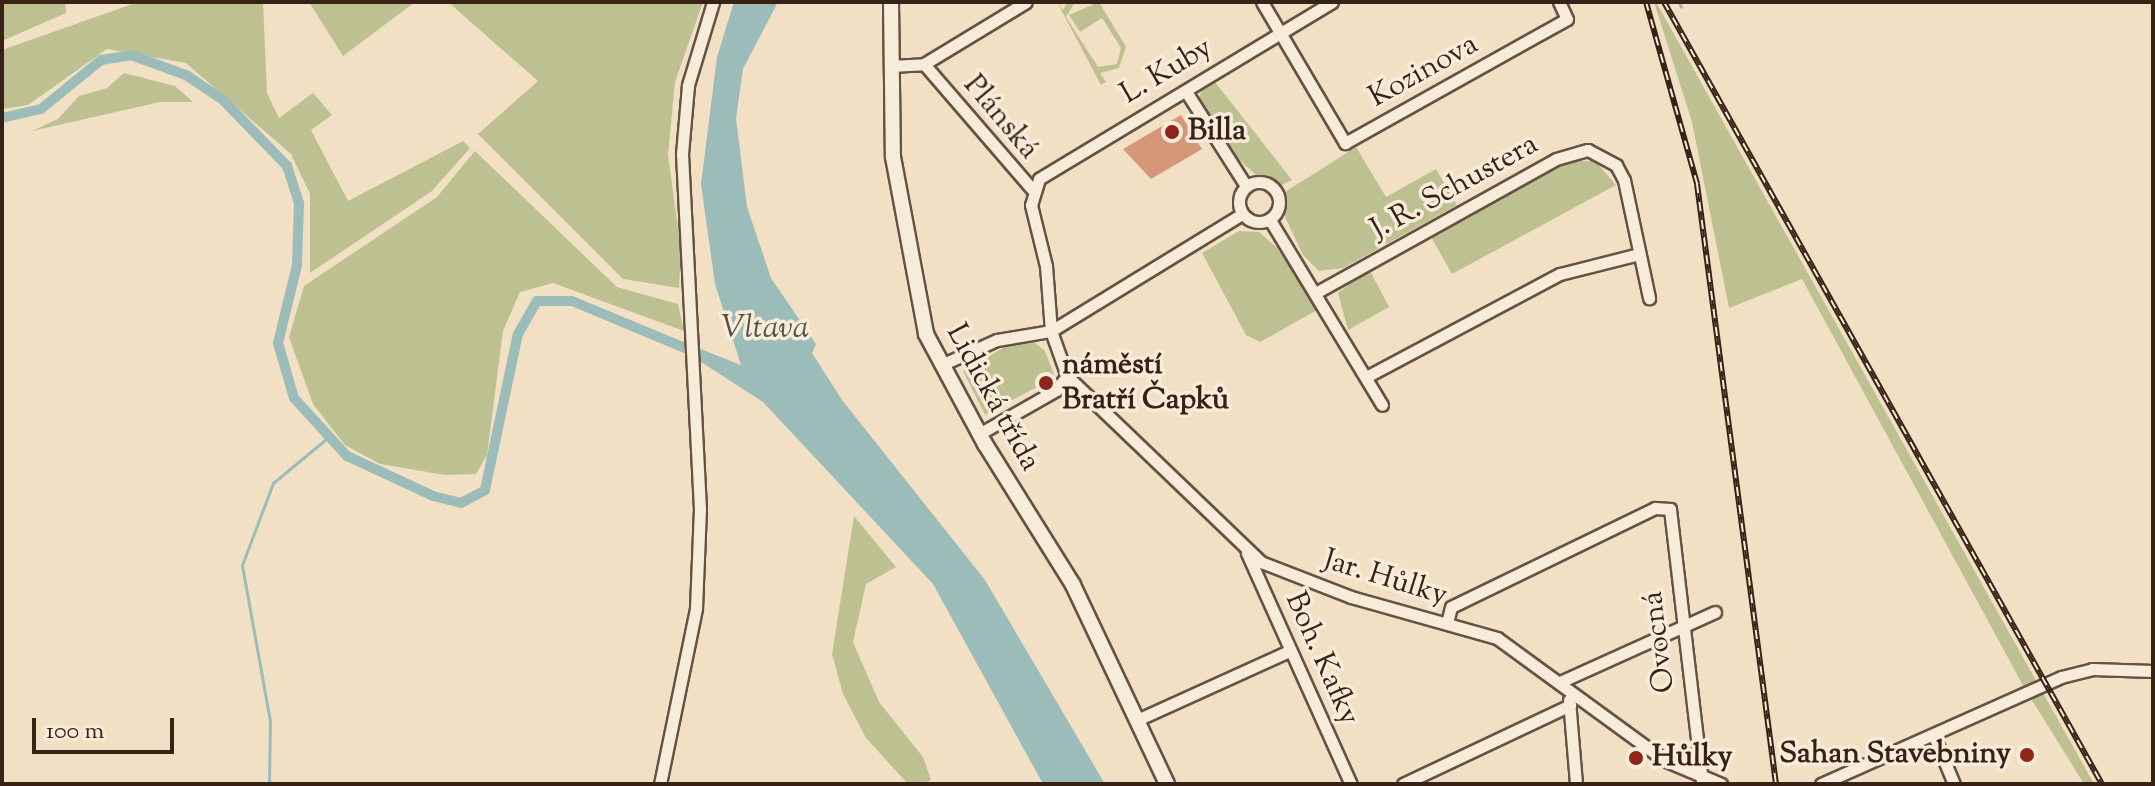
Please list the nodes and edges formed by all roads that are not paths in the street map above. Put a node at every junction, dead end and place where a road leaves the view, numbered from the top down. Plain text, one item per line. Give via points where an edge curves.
1 (713, 2) edge
2 (891, 2) edge
3 (1026, 2) edge
4 (1262, 2) edge
5 (1332, 2) edge
6 (1559, 2) edge
7 (1281, 33) junction
8 (924, 64) junction
9 (890, 66) junction
10 (1187, 93) junction
11 (1246, 186) junction
12 (1032, 189) junction
13 (1242, 214) junction
14 (1270, 220) junction
15 (1639, 254) junction
16 (1319, 291) junction
17 (1649, 298) dead end
18 (1051, 331) junction
19 (941, 365) junction
20 (1067, 376) junction
21 (1366, 377) junction
22 (1382, 405) dead end
23 (979, 434) junction
24 (1247, 552) junction
25 (1715, 612) dead end
26 (1447, 623) junction
27 (1682, 627) junction
28 (1289, 651) junction
29 (2153, 669) edge
30 (1563, 684) junction
31 (1570, 705) junction
32 (1137, 720) junction
33 (1934, 736) junction
34 (1702, 782) edge
35 (660, 784) edge
36 (1167, 784) edge
37 (1351, 784) edge
38 (1403, 784) edge
39 (1576, 784) edge
40 (1721, 784) edge
41 (1821, 784) edge
42 (1954, 784) edge

1 - 35 street via 688,85 682,154 700,509 696,608
2 - 9 street, Lidická třída
3 - 8 street
4 - 7 street
5 - 7 street, L. Kuby
6 - 7 street, Kozinova via 1567,19 1345,143
7 - 10 street, L. Kuby via 1196,81
8 - 9 street, Plánská
8 - 12 street, Plánská
9 - 19 street, Lidická třída via 893,157 910,271
10 - 11 street
10 - 12 street, L. Kuby via 1170,97 1060,161
11 - 13 street via 1239,199
11 - 14 street via 1263,182 1277,192 1279,207
12 - 18 street, Plánská
13 - 14 street via 1255,223
13 - 18 street
14 - 16 street
15 - 16 street, J. R. Schustera via 1616,165 1588,150 1572,152
15 - 17 street
15 - 21 street via 1560,274
16 - 21 street
18 - 19 street via 997,340
18 - 20 street, Plánská
19 - 23 street, Lidická třída
20 - 23 street via 1056,390
20 - 24 street, Jar. Hůlky
21 - 22 street
23 - 32 street, Lidická třída via 1073,585
24 - 26 street, Jar. Hůlky via 1278,571 1351,597
24 - 28 street, Boh. Kafky
25 - 27 street
26 - 27 street, Ovocná via 1451,607 1655,508 1670,509
26 - 30 street, Jar. Hůlky via 1497,638
27 - 30 street
27 - 34 street, Ovocná
28 - 32 street
28 - 37 street, Boh. Kafky
29 - 33 street via 2092,669
30 - 31 street
30 - 34 street, Jar. Hůlky
31 - 38 street
31 - 39 street
32 - 36 street, Lidická třída
33 - 41 street
33 - 42 street
34 - 40 street, Jar. Hůlky

